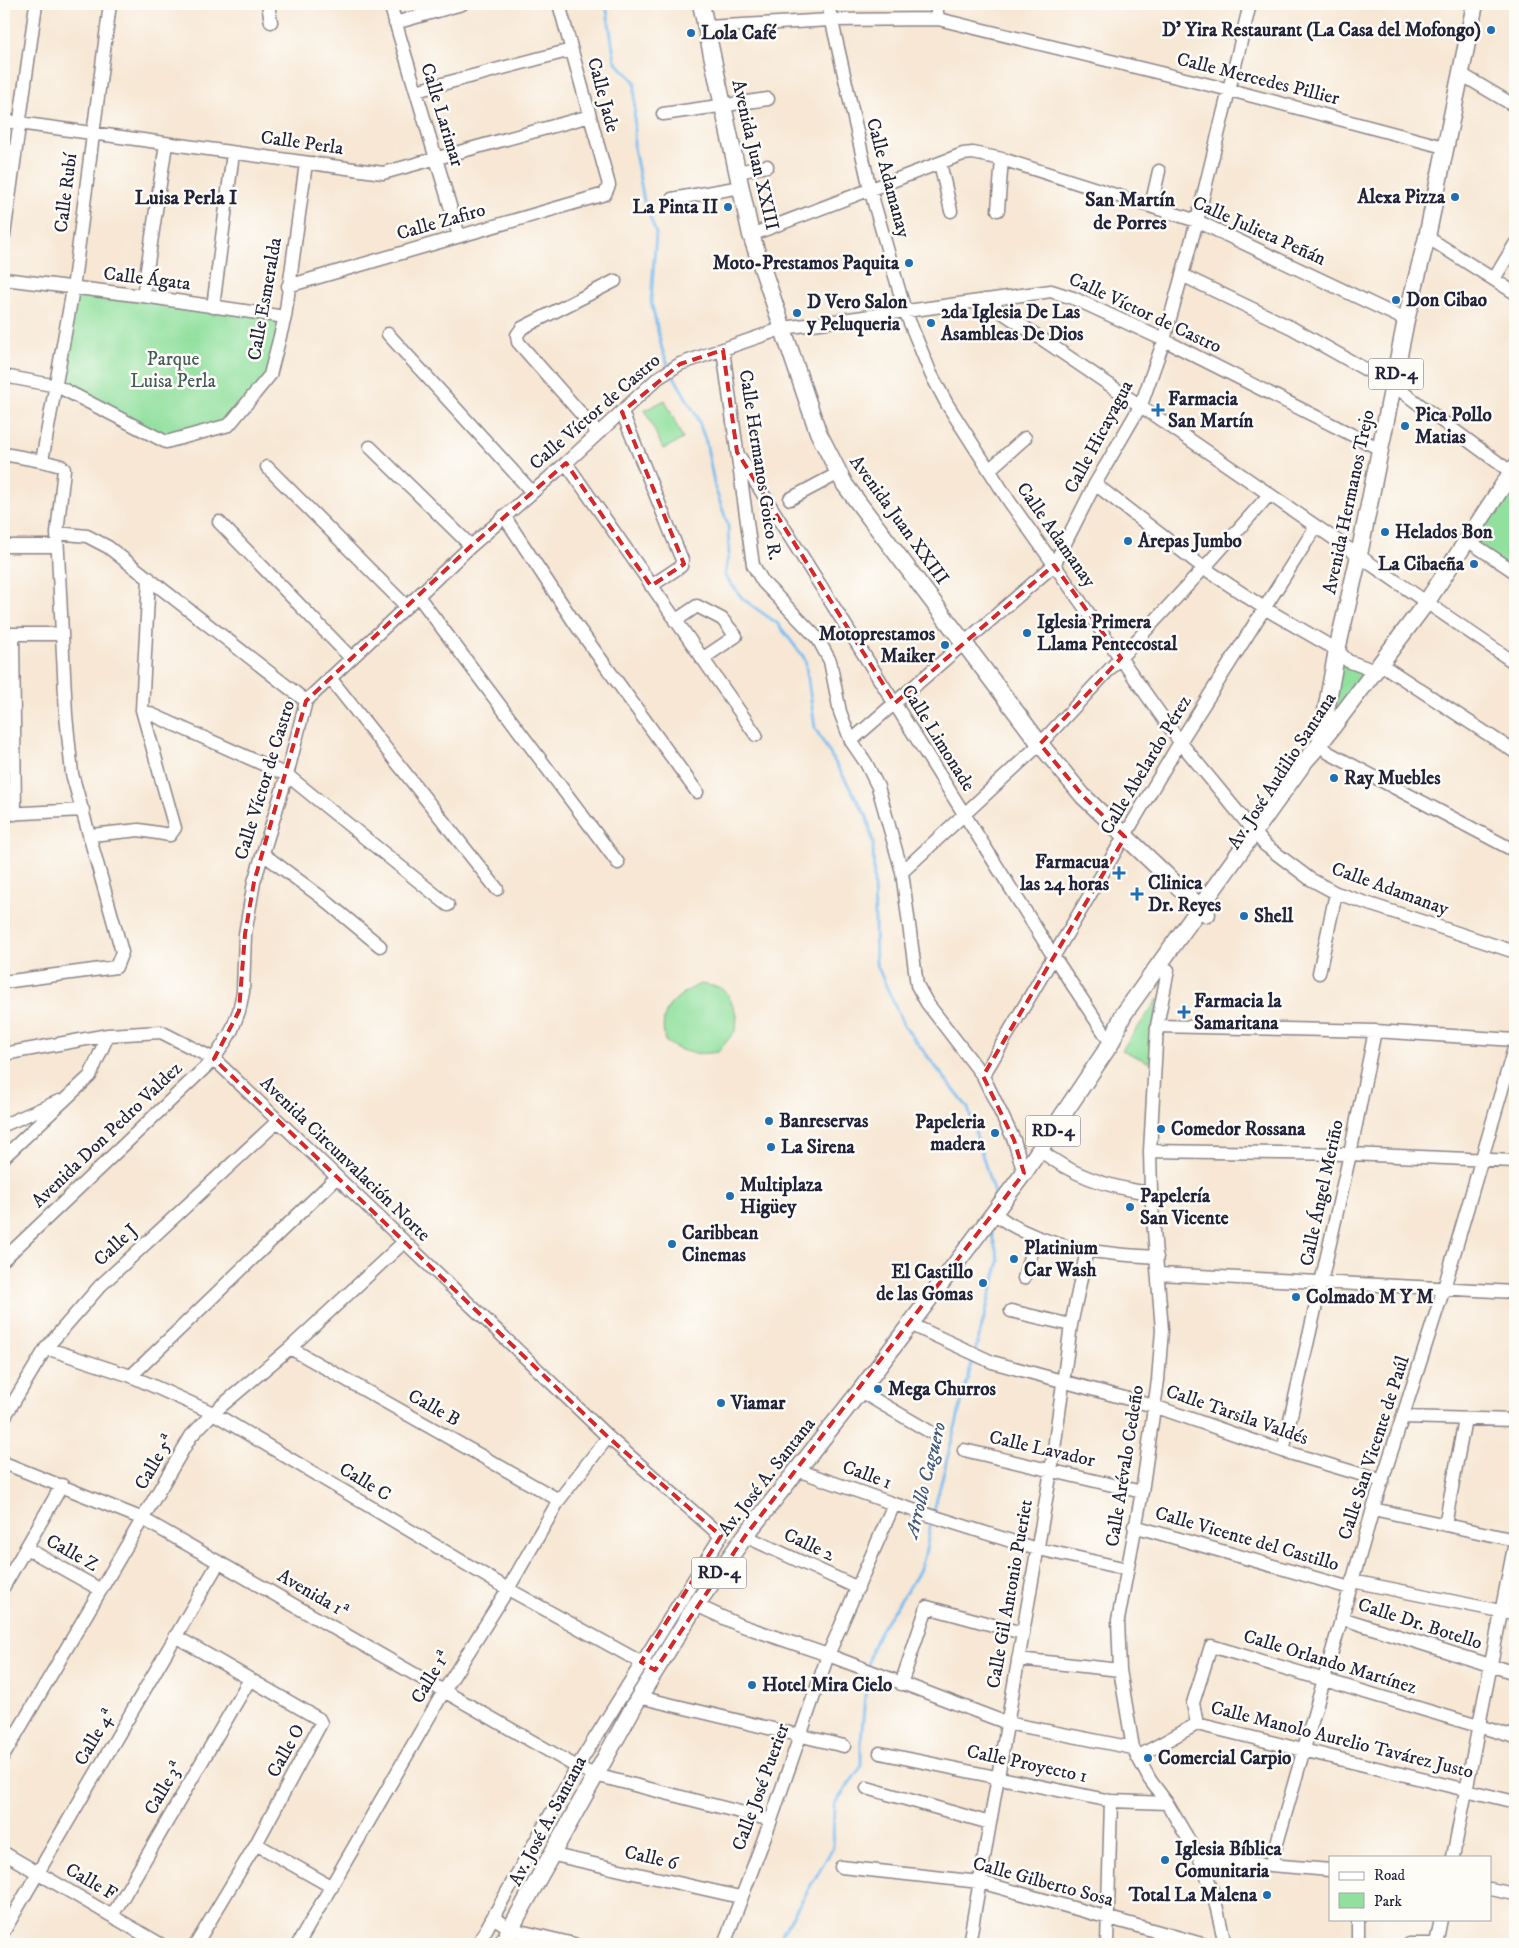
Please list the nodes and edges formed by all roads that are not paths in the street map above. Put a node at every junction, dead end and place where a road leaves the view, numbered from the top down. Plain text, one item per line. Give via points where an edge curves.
1 (36, 4) edge
2 (110, 4) edge
3 (268, 4) edge
4 (390, 4) edge
5 (462, 4) edge
6 (559, 4) edge
7 (701, 4) edge
8 (828, 4) edge
9 (936, 4) edge
10 (1250, 4) edge
11 (1474, 4) edge
12 (938, 19) junction
13 (830, 20) junction
14 (271, 22) dead end
15 (396, 22) junction
16 (706, 27) junction
17 (571, 50) junction
18 (1460, 75) junction
19 (1230, 90) junction
20 (416, 91) junction
21 (768, 99) dead end
22 (723, 105) junction
23 (1515, 106) edge
24 (663, 114) dead end
25 (590, 116) junction
26 (4, 121) edge
27 (20, 124) junction
28 (92, 134) junction
29 (166, 144) junction
30 (1444, 147) junction
31 (233, 153) junction
32 (1002, 159) junction
33 (436, 160) junction
34 (306, 163) junction
35 (940, 163) junction
36 (767, 166) dead end
37 (1159, 170) dead end
38 (739, 180) junction
39 (870, 189) junction
40 (605, 194) joint
41 (672, 199) dead end
42 (1151, 206) junction
43 (998, 210) dead end
44 (951, 211) dead end
45 (1197, 221) junction
46 (751, 235) junction
47 (4, 236) edge
48 (459, 236) junction
49 (1427, 237) junction
50 (1515, 244) edge
51 (1182, 275) junction
52 (4, 279) edge
53 (1494, 279) junction
54 (615, 281) dead end
55 (288, 286) junction
56 (73, 289) junction
57 (1515, 292) edge
58 (143, 296) junction
59 (984, 300) junction
60 (213, 306) junction
61 (905, 311) junction
62 (285, 317) junction
63 (1406, 320) junction
64 (784, 328) junction
65 (388, 334) dead end
66 (1164, 340) junction
67 (723, 350) junction
68 (4, 376) edge
69 (1394, 385) junction
70 (57, 386) junction
71 (1141, 404) junction
72 (622, 412) junction
73 (598, 433) junction
74 (1025, 438) dead end
75 (370, 447) dead end
76 (1380, 449) junction
77 (736, 452) junction
78 (4, 454) edge
79 (42, 461) junction
80 (566, 463) junction
81 (267, 467) dead end
82 (989, 470) junction
83 (1514, 472) edge
84 (839, 473) junction
85 (1095, 484) junction
86 (532, 492) junction
87 (1268, 496) junction
88 (790, 499) dead end
89 (504, 516) junction
90 (219, 522) dead end
91 (1315, 528) junction
92 (57, 533) junction
93 (1467, 540) junction
94 (4, 546) edge
95 (57, 546) junction
96 (471, 546) junction
97 (1359, 555) junction
98 (1054, 565) junction
99 (1204, 568) junction
100 (1515, 572) edge
101 (149, 578) junction
102 (651, 586) junction
103 (418, 596) junction
104 (1426, 603) junction
105 (406, 606) junction
106 (1264, 608) junction
107 (675, 621) junction
108 (8, 634) edge
109 (62, 634) junction
110 (965, 644) junction
111 (1337, 650) junction
112 (351, 658) junction
113 (1121, 658) junction
114 (702, 659) junction
115 (1515, 663) edge
116 (1377, 667) junction
117 (330, 678) junction
118 (306, 701) junction
119 (895, 704) junction
120 (142, 710) junction
121 (756, 735) dead end
122 (850, 741) junction
123 (1180, 742) junction
124 (1040, 744) junction
125 (1320, 744) junction
126 (1515, 752) edge
127 (287, 775) junction
128 (697, 792) dead end
129 (83, 810) junction
130 (9, 814) edge
131 (964, 815) junction
132 (91, 835) junction
133 (1125, 837) junction
134 (1258, 837) junction
135 (1515, 852) edge
136 (263, 854) junction
137 (618, 863) dead end
138 (902, 872) junction
139 (498, 889) dead end
140 (1336, 893) junction
141 (448, 905) dead end
142 (1204, 912) junction
143 (380, 946) dead end
144 (1515, 952) edge
145 (1054, 957) junction
146 (1168, 970) junction
147 (1319, 973) dead end
148 (4, 982) edge
149 (1157, 1026) junction
150 (1375, 1031) junction
151 (108, 1035) junction
152 (1515, 1040) edge
153 (1111, 1043) junction
154 (1515, 1045) edge
155 (4, 1054) edge
156 (214, 1059) junction
157 (983, 1076) junction
158 (67, 1098) junction
159 (278, 1121) junction
160 (4, 1125) edge
161 (1040, 1150) junction
162 (1150, 1151) junction
163 (1350, 1154) junction
164 (4, 1157) edge
165 (1481, 1159) junction
166 (1515, 1161) edge
167 (1024, 1173) junction
168 (337, 1177) junction
169 (1151, 1193) junction
170 (993, 1215) junction
171 (1035, 1238) junction
172 (404, 1242) junction
173 (1087, 1250) junction
174 (1157, 1257) junction
175 (4, 1259) edge
176 (1159, 1274) junction
177 (1024, 1278) dead end
178 (1322, 1283) junction
179 (1444, 1288) junction
180 (1515, 1292) edge
181 (1011, 1311) dead end
182 (910, 1324) junction
183 (1071, 1325) junction
184 (46, 1348) junction
185 (290, 1348) junction
186 (131, 1376) junction
187 (1064, 1380) junction
188 (860, 1391) junction
189 (1154, 1406) junction
190 (212, 1413) junction
191 (1403, 1417) junction
192 (4, 1418) edge
193 (1466, 1419) junction
194 (1515, 1420) edge
195 (932, 1433) dead end
196 (608, 1437) junction
197 (964, 1450) dead end
198 (1283, 1451) junction
199 (4, 1463) edge
200 (798, 1470) junction
201 (1052, 1471) junction
202 (1383, 1481) junction
203 (62, 1485) junction
204 (1142, 1492) junction
205 (559, 1500) junction
206 (894, 1504) junction
207 (1373, 1509) junction
208 (143, 1519) junction
209 (1445, 1524) junction
210 (1134, 1526) junction
211 (745, 1536) junction
212 (1515, 1541) edge
213 (26, 1548) junction
214 (1037, 1548) junction
215 (219, 1562) junction
216 (1127, 1570) junction
217 (1351, 1584) junction
218 (4, 1586) edge
219 (858, 1588) junction
220 (508, 1589) junction
221 (101, 1590) junction
222 (696, 1605) junction
223 (1500, 1611) junction
224 (1515, 1614) edge
225 (1341, 1618) junction
226 (1022, 1633) junction
227 (175, 1636) junction
228 (828, 1655) junction
229 (1018, 1659) junction
230 (641, 1662) junction
231 (1490, 1666) junction
232 (655, 1670) junction
233 (1120, 1670) junction
234 (1515, 1673) edge
235 (250, 1679) junction
236 (1324, 1679) junction
237 (901, 1684) junction
238 (444, 1691) junction
239 (639, 1697) junction
240 (1006, 1724) junction
241 (1197, 1724) junction
242 (1478, 1728) junction
243 (800, 1735) junction
244 (1515, 1738) edge
245 (844, 1746) dead end
246 (1302, 1749) junction
247 (1135, 1752) junction
248 (880, 1753) dead end
249 (4, 1754) edge
250 (577, 1767) junction
251 (595, 1775) junction
252 (998, 1776) junction
253 (867, 1788) dead end
254 (1467, 1789) junction
255 (1111, 1801) junction
256 (1515, 1802) edge
257 (1167, 1803) junction
258 (771, 1820) junction
259 (990, 1823) junction
260 (256, 1844) junction
261 (4, 1853) edge
262 (554, 1855) junction
263 (1452, 1856) edge
264 (1200, 1858) junction
265 (1271, 1864) junction
266 (841, 1867) dead end
267 (1329, 1870) edge
268 (38, 1872) junction
269 (980, 1882) junction
270 (332, 1887) junction
271 (1492, 1889) edge
272 (1515, 1894) edge
273 (740, 1897) junction
274 (112, 1916) junction
275 (493, 1917) junction
276 (1108, 1919) junction
277 (1358, 1920) edge
278 (1441, 1920) edge
279 (511, 1929) junction
280 (4, 1931) edge
281 (160, 1944) edge
282 (196, 1944) edge
283 (298, 1944) edge
284 (478, 1944) edge
285 (502, 1944) edge
286 (574, 1944) edge
287 (724, 1944) edge
288 (969, 1944) edge
289 (1107, 1944) edge
290 (1202, 1944) edge
291 (1224, 1944) edge
292 (1358, 1944) edge
293 (1409, 1944) edge
294 (1437, 1944) edge

1 - 27 street
2 - 28 street, Calle Rubí
3 - 14 street
4 - 15 street, Calle Larimar
5 - 15 street
6 - 17 street, Calle Jade
7 - 16 main road, Avenida Juan XXIII
8 - 13 street, Calle Adamanay
9 - 12 street
10 - 19 street, Calle Hicayagua
11 - 18 main road, Avenida Hermanos Trejo / RD-4
12 - 13 street, Calle Mercedes Pillier
12 - 19 street, Calle Mercedes Pillier
13 - 16 street, Calle Mercedes Pillier
13 - 39 street, Calle Adamanay
15 - 20 street, Calle Larimar
16 - 22 main road, Avenida Juan XXIII
17 - 20 street
17 - 25 street, Calle Jade
18 - 23 street
18 - 30 main road, Avenida Hermanos Trejo / RD-4
19 - 30 street, Calle Mercedes Pillier
19 - 45 street, Calle Hicayagua
20 - 33 street, Calle Larimar
21 - 22 street
22 - 24 street
22 - 38 main road, Avenida Juan XXIII
25 - 33 street, Calle Perla
25 - 40 street, Calle Jade via 609,185
26 - 27 street, Calle Perla
27 - 28 street, Calle Perla
27 - 47 street
28 - 29 street, Calle Perla
28 - 56 street, Calle Rubí
29 - 31 street, Calle Perla
29 - 58 street
30 - 49 main road, Avenida Hermanos Trejo / RD-4
31 - 34 street, Calle Perla
31 - 60 street
32 - 35 street, Calle Julieta Peñán via 973,153
32 - 42 street, Calle Julieta Peñán
32 - 43 street
33 - 34 street, Calle Perla via 383,174
33 - 48 street, Calle Larimar
34 - 55 street, Calle Esmeralda
35 - 39 street, Calle Julieta Peñán
35 - 44 street
36 - 38 street
37 - 42 street
38 - 41 street
38 - 46 main road, Avenida Juan XXIII
39 - 46 street, Calle Julieta Peñán
39 - 61 street, Calle Adamanay
40 - 48 street, Calle Zafiro
42 - 45 street, Calle Julieta Peñán
45 - 51 street, Calle Hicayagua
45 - 63 street, Calle Julieta Peñán
46 - 64 main road, Avenida Juan XXIII
48 - 55 street, Calle Zafiro
49 - 53 street
49 - 63 main road, Avenida Hermanos Trejo / RD-4
50 - 53 street
51 - 66 street, Calle Hicayagua
51 - 69 street via 1292,328
52 - 56 street, Calle Ágata
53 - 57 street
54 - 73 street via 522,328 517,335 518,342
55 - 62 street, Calle Esmeralda
56 - 58 street, Calle Ágata
56 - 70 street, Calle Rubí
58 - 60 street, Calle Ágata
59 - 61 street, Calle Víctor de Castro
59 - 66 street, Calle Víctor de Castro via 1057,292
59 - 71 street
60 - 62 street, Calle Ágata
61 - 64 street, Calle Víctor de Castro
61 - 82 street, Calle Adamanay via 931,374
62 - 70 street, Calle Esmeralda via 270,374 229,425 166,442
63 - 69 main road, Avenida Hermanos Trejo / RD-4
64 - 67 street, Calle Víctor de Castro
64 - 84 main road, Avenida Juan XXIII via 818,432
65 - 86 street
66 - 71 street, Calle Hicayagua
66 - 76 street, Calle Víctor de Castro
67 - 72 street, Calle Víctor de Castro via 680,364 658,378
67 - 77 street, Calle Hermanos Goico R.
68 - 70 street, Calle Esmeralda
69 - 76 main road, Avenida Hermanos Trejo / RD-4
69 - 83 street
70 - 79 street, Calle Rubí
71 - 85 street, Calle Hicayagua
71 - 87 street
72 - 73 street, Calle Víctor de Castro
72 - 102 street via 682,560 681,566
73 - 80 street, Calle Víctor de Castro
74 - 82 street
75 - 96 street
76 - 97 main road, Avenida Hermanos Trejo / RD-4
77 - 119 street, Calle Limonade
77 - 122 street, Calle Hermanos Goico R. via 753,565 763,582 818,640 830,661 840,712
78 - 79 street
79 - 92 street via 61,466 64,470
80 - 86 street, Calle Víctor de Castro
80 - 102 street
81 - 105 street
82 - 98 street, Calle Adamanay
83 - 93 main road, Av. José Audilio Santana
84 - 88 street
84 - 110 main road, Avenida Juan XXIII
85 - 98 street, Calle Hicayagua
85 - 99 street
86 - 89 street, Calle Víctor de Castro
87 - 91 street
87 - 99 street
89 - 96 street, Calle Víctor de Castro
89 - 128 street via 576,625
90 - 112 street
91 - 97 street
91 - 106 street, Calle Abelardo Pérez
92 - 95 street
92 - 101 street via 98,540
93 - 100 street
93 - 104 main road, Av. José Audilio Santana
94 - 95 street
95 - 109 street
96 - 103 street, Calle Víctor de Castro
97 - 104 street
97 - 111 main road, Avenida Hermanos Trejo / RD-4
98 - 110 street, Calle Hicayagua
98 - 113 street, Calle Adamanay
99 - 106 street
99 - 113 street
101 - 118 street
101 - 120 street
102 - 107 street
103 - 105 street, Calle Víctor de Castro
103 - 137 street
104 - 115 street
104 - 116 main road, Av. José Audilio Santana
105 - 112 street, Calle Víctor de Castro
106 - 111 street
106 - 123 street, Calle Abelardo Pérez
107 - 114 street
107 - 114 street via 697,606 722,618 736,636
108 - 109 street
108 - 130 street
109 - 129 street via 72,774
110 - 119 street, Calle Hicayagua
110 - 124 main road, Avenida Juan XXIII
111 - 116 street via 1348,661
111 - 125 main road, Avenida Hermanos Trejo / RD-4
112 - 117 street, Calle Víctor de Castro
113 - 123 street, Calle Adamanay
113 - 124 street
114 - 121 street
116 - 125 main road, Av. José Audilio Santana
116 - 126 street
117 - 118 street, Calle Víctor de Castro
117 - 139 street
118 - 127 street, Calle Víctor de Castro
119 - 122 street, Calle Hicayagua
119 - 131 street, Calle Limonade
120 - 127 street
120 - 132 street via 173,832 170,835 139,830
122 - 138 street, Calle Hermanos Goico R. via 878,787
123 - 133 street, Calle Abelardo Pérez
123 - 134 street, Calle Adamanay
124 - 131 street
124 - 133 main road, Avenida Juan XXIII via 1083,796
125 - 134 main road, RD-4 via 1305,761
125 - 135 street via 1329,754
127 - 136 street, Calle Víctor de Castro
127 - 141 street
129 - 130 street
129 - 132 street
131 - 138 street
131 - 145 street, Calle Limonade
132 - 148 street via 122,952 116,967
133 - 142 main road, Avenida Juan XXIII
133 - 145 street, Calle Abelardo Pérez
134 - 140 street, Calle Adamanay via 1310,879
134 - 142 main road, RD-4
136 - 143 street
136 - 156 street, Calle Víctor de Castro via 244,934 243,992 239,1011 231,1032
138 - 157 street, Calle Hermanos Goico R. via 917,985
140 - 144 street, Calle Adamanay
140 - 147 street
142 - 146 main road, RD-4
142 - 153 main road, RD-4 via 1122,1015
145 - 153 street, Calle Limonade
145 - 157 street, Calle Abelardo Pérez
146 - 149 street, Calle Arévalo Cedeño
146 - 153 main road, RD-4
149 - 150 street
149 - 162 street, Calle Arévalo Cedeño
150 - 152 street
150 - 163 street, Calle Ángel Meriño
151 - 155 street, Avenida Circunvalación Norte
151 - 156 street, Avenida Circunvalación Norte via 160,1032
151 - 158 street via 90,1076
153 - 161 main road, RD-4
154 - 165 street, Calle San Vicente de Paúl
156 - 159 street, Avenida Circunvalación Norte
156 - 175 street, Avenida Don Pedro Valdez
157 - 167 street, Calle Hermanos Goico R. via 1014,1140
158 - 160 street
158 - 164 street
159 - 168 street, Avenida Circunvalación Norte
159 - 184 street, Calle J via 100,1286
161 - 167 main road, RD-4
161 - 169 street via 1055,1162 1087,1178 1127,1190
162 - 163 street
162 - 169 street, Calle Arévalo Cedeño
163 - 165 street
163 - 178 street, Calle Ángel Meriño
165 - 166 street
165 - 179 street, Calle San Vicente de Paúl
167 - 170 main road, RD-4
168 - 172 street, Avenida Circunvalación Norte
168 - 186 street
169 - 174 street, Calle Arévalo Cedeño
170 - 171 street
170 - 182 main road, Av. José A. Santana / RD-4
171 - 173 street
171 - 177 street
172 - 185 street, Calle 5ª
172 - 196 street, Avenida Circunvalación Norte
173 - 174 street
173 - 183 street, Calle Gil Antonio Pueriet
174 - 176 street, Calle Arévalo Cedeño
176 - 178 street
176 - 189 street, Calle Arévalo Cedeño via 1162,1330
178 - 179 street
178 - 198 street, Calle Ángel Meriño
179 - 180 street
179 - 191 street, Calle San Vicente de Paúl
181 - 183 street
182 - 187 street, Calle Tarsila Valdés via 992,1362
182 - 188 main road, Av. José A. Santana / RD-4
183 - 187 street, Calle Gil Antonio Pueriet
184 - 186 street, Calle C
184 - 192 street, Calle J
185 - 190 street, Calle 5ª
185 - 205 street, Calle B
186 - 190 street, Calle C
187 - 189 street, Calle Tarsila Valdés
187 - 201 street, Calle Gil Antonio Pueriet
188 - 195 street
188 - 200 main road, Av. José A. Santana / RD-4
189 - 198 street, Calle Tarsila Valdés
189 - 204 street, Calle Arévalo Cedeño
190 - 208 street, Calle 5ª via 186,1444
190 - 220 street, Calle C
191 - 193 street
191 - 202 street, Calle San Vicente de Paúl
193 - 194 street
193 - 209 street
196 - 205 street, Calle 1ª
196 - 230 street, Avenida Circunvalación Norte via 722,1536
197 - 201 street, Calle Lavador
198 - 202 street, Calle Tarsila Valdés
199 - 203 street, Avenida 1ª
200 - 206 street, Calle 1
200 - 211 main road, Av. José A. Santana / RD-4
201 - 204 street, Calle Lavador
201 - 214 street, Calle Gil Antonio Pueriet
202 - 207 street, Calle San Vicente de Paúl
203 - 208 street, Avenida 1ª
203 - 213 street
204 - 210 street, Calle Arévalo Cedeño
205 - 220 street, Calle 1ª
206 - 214 street, Calle 1
206 - 219 street, Calle José Puerier
207 - 209 street
207 - 217 street, Calle San Vicente de Paúl
208 - 215 street, Avenida 1ª
208 - 221 street, Calle 5ª
209 - 212 street
210 - 216 street, Calle Arévalo Cedeño
210 - 217 street, Calle Vicente del Castillo
211 - 219 street, Calle 2
211 - 222 main road, Av. José A. Santana / RD-4
212 - 223 street
213 - 218 street
213 - 221 street, Calle Z
214 - 216 street, Calle 1
214 - 226 street, Calle Gil Antonio Pueriet
215 - 227 street, Calle 4ª
215 - 238 street, Avenida 1ª
216 - 233 street, Calle Arévalo Cedeño via 1118,1620
217 - 223 street, Calle Vicente del Castillo
217 - 225 street, Calle San Vicente de Paúl
219 - 228 street, Calle José Puerier
220 - 230 street, Calle C
220 - 238 street, Calle 1ª
221 - 249 street, Calle 5ª
222 - 228 street via 737,1624
222 - 232 main road, Av. José A. Santana / RD-4
223 - 224 street, Calle Vicente del Castillo
223 - 231 street
225 - 231 street, Calle Dr. Botello
225 - 236 street, Calle San Vicente de Paúl
226 - 229 street, Calle Gil Antonio Pueriet
226 - 237 street via 927,1607
227 - 235 street, Calle O
227 - 268 street, Calle 4ª
228 - 237 street
228 - 243 street, Calle José Puerier
229 - 233 street
229 - 240 street, Calle Gil Antonio Pueriet
230 - 232 street, Calle C
230 - 250 street
231 - 234 street, Calle Dr. Botello
231 - 242 street
232 - 239 main road, Av. José A. Santana / RD-4
233 - 247 street, Calle Arévalo Cedeño
235 - 260 street, Calle O via 320,1720 321,1724
235 - 274 street, Calle 3ª
236 - 241 street, Calle Orlando Martínez via 1211,1646 1193,1703
236 - 242 street, Calle Orlando Martínez
236 - 246 street, Calle San Vicente de Paúl
237 - 240 street
238 - 250 street, Avenida 1ª
238 - 270 street, Calle 1ª
239 - 243 street
239 - 251 main road, Av. José A. Santana / RD-4
240 - 247 street
240 - 252 street, Calle Gil Antonio Pueriet
241 - 246 street, Calle Manolo Aurelio Tavárez Justo
241 - 247 street, Calle Manolo Aurelio Tavárez Justo
242 - 244 street, Calle Orlando Martínez
242 - 254 street
243 - 245 street
243 - 258 street, Calle José Puerier
246 - 254 street, Calle Manolo Aurelio Tavárez Justo
246 - 265 street, Calle San Vicente de Paúl
247 - 257 street, Calle Arévalo Cedeño
248 - 252 street, Calle Proyecto 1
250 - 251 street, Avenida 1ª
250 - 275 street
251 - 258 street, Avenida 1ª
251 - 262 main road, Av. José A. Santana / RD-4
252 - 255 street, Calle Proyecto 1
252 - 259 street, Calle Gil Antonio Pueriet
253 - 259 street
254 - 256 street, Calle Manolo Aurelio Tavárez Justo
254 - 263 street
255 - 257 street, Calle Proyecto 1
255 - 276 street
257 - 264 street, Calle Arévalo Cedeño
258 - 273 street, Calle José Puerier
259 - 269 street, Calle Gil Antonio Pueriet
260 - 270 street
260 - 282 street, Calle O
261 - 268 street, Calle F
262 - 273 street, Calle 6
262 - 279 main road, Av. José A. Santana / RD-4
264 - 265 street
264 - 291 street, Calle Arévalo Cedeño via 1213,1892
265 - 267 street
266 - 269 street, Calle Gilberto Sosa
268 - 274 street, Calle F
268 - 280 street, Calle 4ª
269 - 276 street, Calle Gilberto Sosa
269 - 288 street, Calle Gil Antonio Pueriet
270 - 283 street, Calle 1ª
271 - 272 street
273 - 287 street, Calle José Puerier
274 - 281 street, Calle F
275 - 279 street
275 - 284 street
276 - 289 street
276 - 290 street, Calle Gilberto Sosa
277 - 292 street
278 - 294 street
279 - 285 main road, Av. José A. Santana / RD-4
279 - 286 street
293 - 294 street

